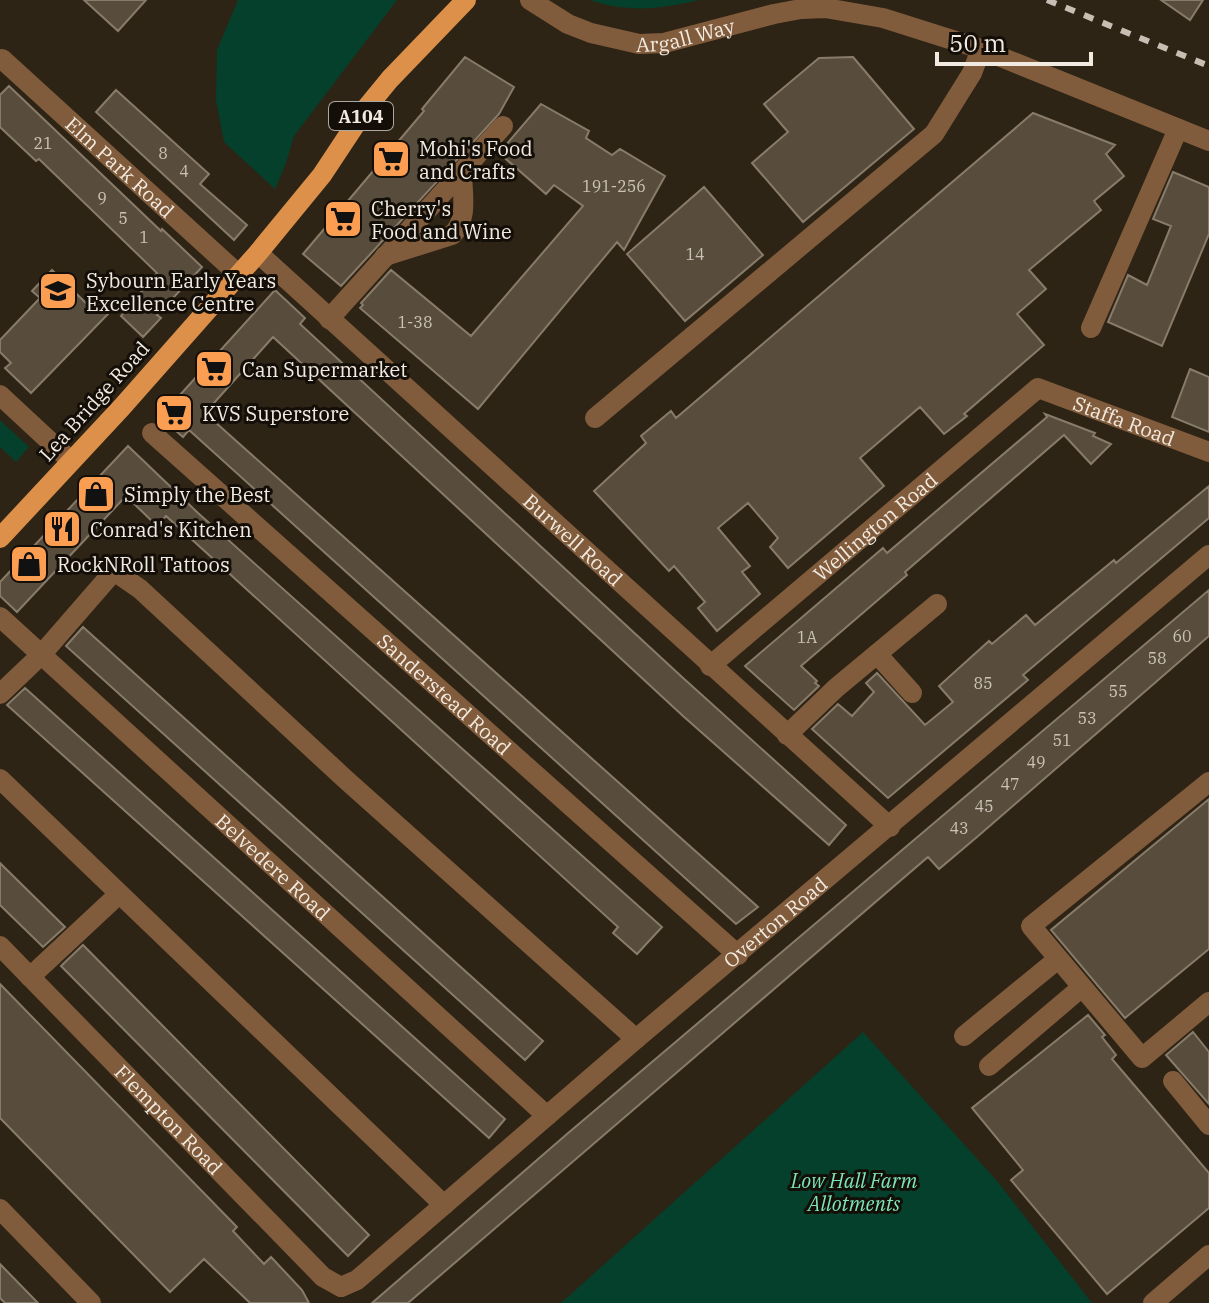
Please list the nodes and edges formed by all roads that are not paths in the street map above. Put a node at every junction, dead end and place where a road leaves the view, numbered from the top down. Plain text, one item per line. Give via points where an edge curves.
1 (466, 0) edge
2 (530, 0) edge
3 (981, 49) junction
4 (2, 59) dead end
5 (503, 126) dead end
6 (1178, 129) junction
7 (1209, 141) edge
8 (462, 171) junction
9 (258, 253) junction
10 (385, 256) junction
11 (239, 275) junction
12 (329, 319) junction
13 (1091, 328) dead end
14 (1038, 388) joint
15 (0, 395) edge
16 (595, 418) dead end
17 (152, 433) dead end
18 (1209, 452) edge
19 (71, 461) junction
20 (0, 538) edge
21 (1209, 555) edge
22 (937, 604) dead end
23 (0, 617) edge
24 (877, 654) junction
25 (41, 655) junction
26 (710, 666) junction
27 (912, 693) dead end
28 (0, 694) edge
29 (787, 735) junction
30 (0, 779) edge
31 (1209, 782) edge
32 (890, 827) junction
33 (119, 894) junction
34 (0, 946) edge
35 (738, 955) junction
36 (1058, 959) junction
37 (30, 977) junction
38 (1082, 987) junction
39 (1209, 1002) edge
40 (964, 1036) dead end
41 (636, 1039) junction
42 (989, 1066) dead end
43 (1173, 1081) dead end
44 (547, 1116) junction
45 (1209, 1125) edge
46 (444, 1205) junction
47 (0, 1209) edge
48 (1209, 1255) edge
49 (336, 1295) edge
50 (91, 1303) edge
51 (1153, 1303) edge

1 - 9 main road, Lea Bridge Road / A104 via 374,98 322,175
2 - 3 street, Argall Way via 591,33 639,44 825,8 883,18
3 - 6 street, Argall Way
3 - 16 street via 934,134
4 - 11 street, Elm Park Road
5 - 8 street
6 - 7 street, Argall Way
6 - 13 street
8 - 10 street
8 - 10 street via 458,229
9 - 11 main road, Lea Bridge Road / A104
9 - 12 street, Burwell Road
10 - 12 street
11 - 19 main road, Lea Bridge Road / A104
12 - 26 street, Burwell Road
14 - 18 street, Staffa Road
14 - 26 street, Wellington Road
15 - 19 street
17 - 35 street, Sanderstead Road
19 - 20 main road, Lea Bridge Road / A104
21 - 32 street, Overton Road
22 - 24 street
23 - 25 street, Belvedere Road
24 - 27 street
24 - 29 street
25 - 28 street
25 - 41 street via 114,571
25 - 44 street, Belvedere Road
26 - 29 street, Burwell Road
29 - 32 street, Burwell Road
30 - 33 street
31 - 36 street via 1031,926
32 - 35 street, Overton Road
33 - 37 street
33 - 46 street
34 - 37 street, Flempton Road
35 - 41 street, Overton Road
36 - 38 street
36 - 40 street
37 - 49 street, Flempton Road
38 - 39 street via 1142,1058
38 - 42 street
41 - 44 street, Overton Road
43 - 45 street
44 - 46 street, Overton Road
46 - 49 street, Overton Road
47 - 50 street
48 - 51 street

